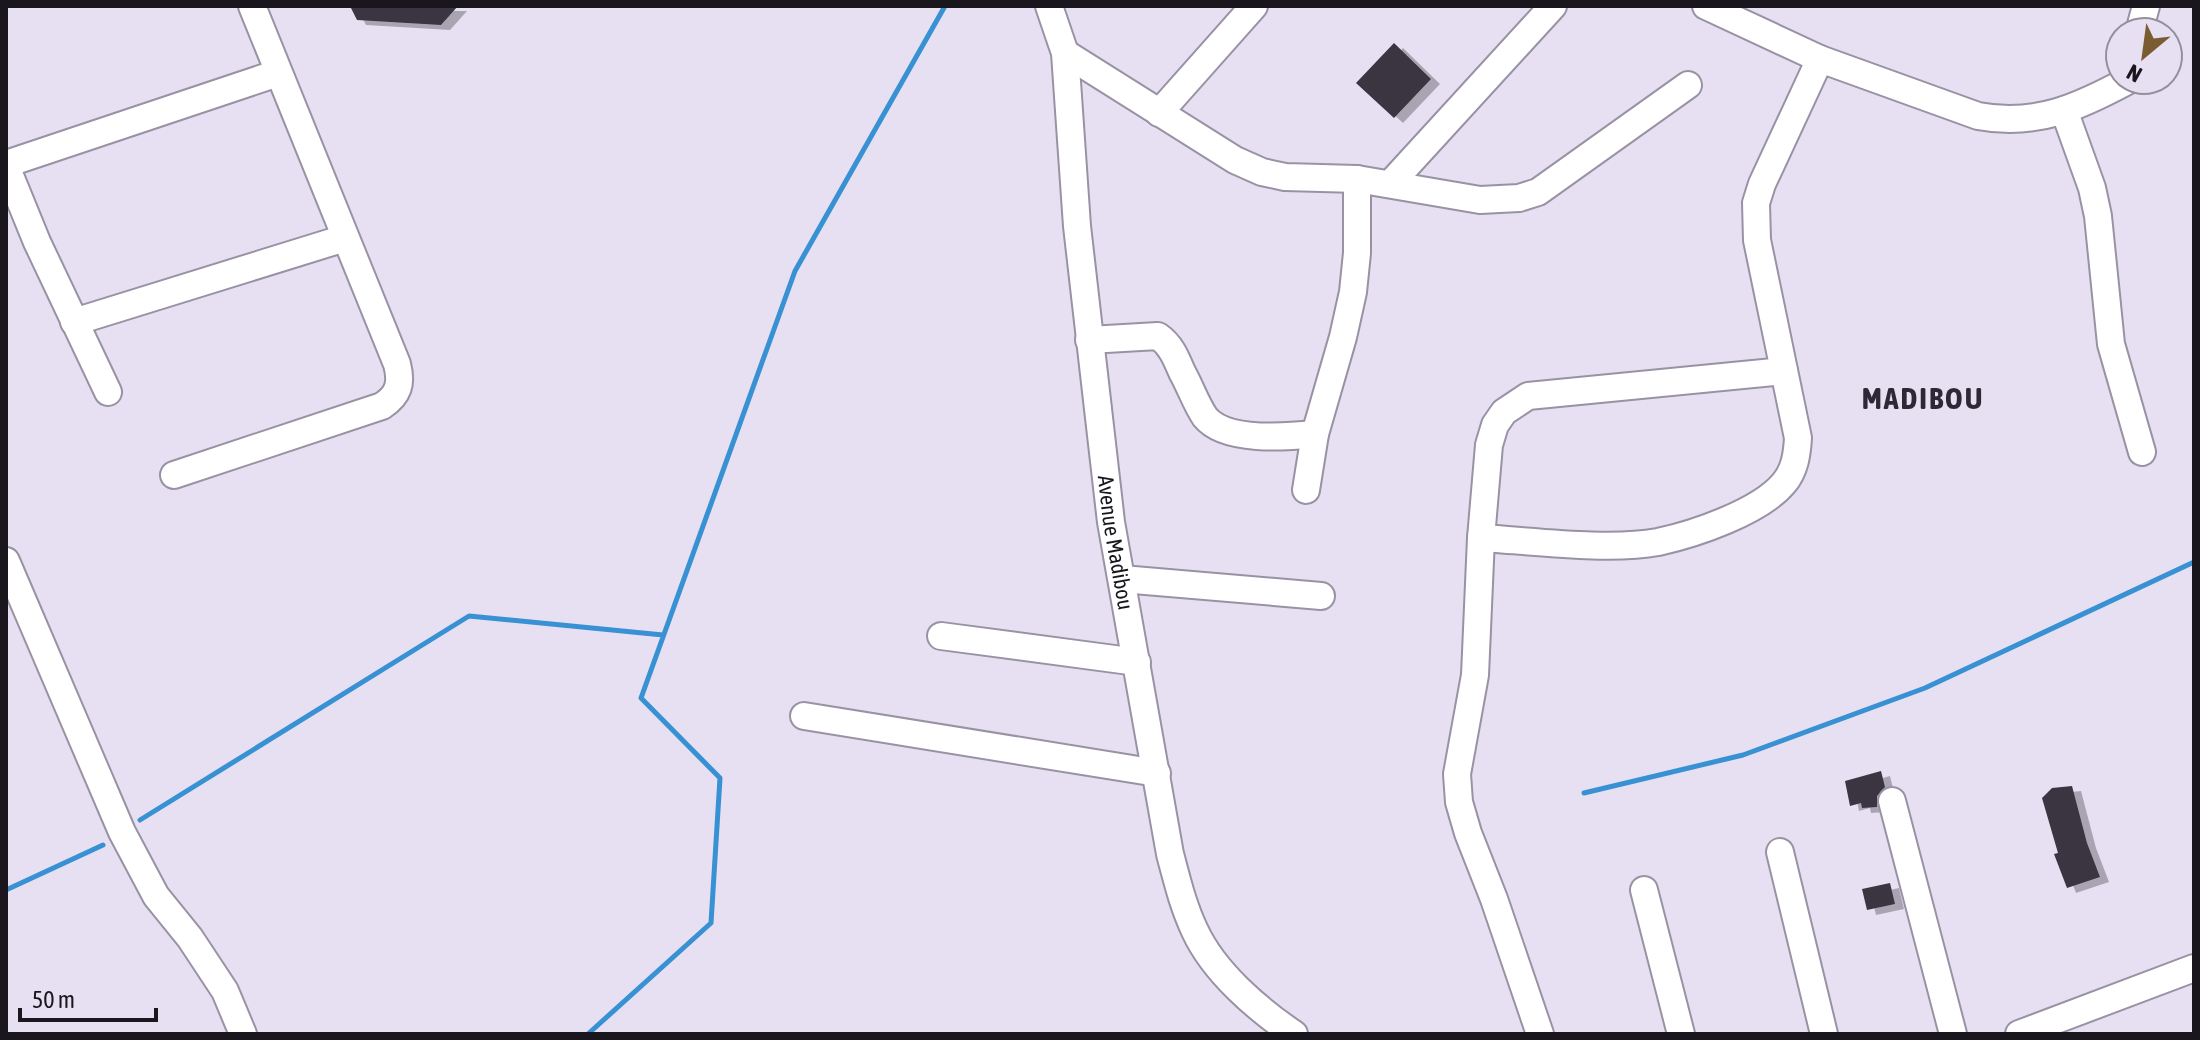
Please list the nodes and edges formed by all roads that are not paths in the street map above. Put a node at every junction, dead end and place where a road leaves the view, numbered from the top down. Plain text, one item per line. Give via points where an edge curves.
1 (252, 6) edge
2 (1049, 6) edge
3 (1254, 6) edge
4 (1553, 6) edge
5 (1706, 6) edge
6 (1065, 53) junction
7 (1820, 59) junction
8 (278, 73) junction
9 (1688, 85) dead end
10 (2104, 93) edge
11 (2064, 110) junction
12 (1159, 113) junction
13 (6, 165) edge
14 (1357, 179) junction
15 (1391, 183) junction
16 (345, 238) junction
17 (74, 322) junction
18 (1089, 340) junction
19 (1784, 371) junction
20 (108, 392) dead end
21 (1315, 434) junction
22 (2142, 452) dead end
23 (174, 475) dead end
24 (1306, 490) dead end
25 (1481, 538) junction
26 (6, 561) edge
27 (1122, 579) junction
28 (1321, 596) dead end
29 (941, 636) dead end
30 (1137, 662) junction
31 (804, 716) dead end
32 (1157, 773) junction
33 (1892, 801) dead end
34 (1780, 852) dead end
35 (1644, 890) dead end
36 (2194, 968) edge
37 (243, 1034) edge
38 (1294, 1034) edge
39 (1540, 1034) edge
40 (1681, 1034) edge
41 (1824, 1034) edge
42 (1953, 1034) edge
43 (2019, 1034) edge

1 - 8 street
2 - 6 street, Avenue Madibou
3 - 12 street
4 - 15 street
5 - 7 street
6 - 12 street
6 - 18 street, Avenue Madibou
7 - 11 street via 1978,116 2027,120
7 - 19 street via 1756,203 1757,240
8 - 13 street
8 - 16 street
9 - 15 street via 1538,192 1480,200
10 - 11 street
11 - 22 street via 2092,188 2111,344
12 - 14 street via 1262,172
13 - 17 street
14 - 15 street
14 - 21 street via 1353,292
16 - 17 street
16 - 23 street via 401,378 391,400
17 - 20 street
18 - 21 street via 1158,336 1170,347 1204,415 1224,430 1282,437
18 - 27 street, Avenue Madibou
19 - 25 street via 1528,396 1514,403 1495,425 1489,445
19 - 25 street via 1797,455 1784,484 1768,499 1657,542
21 - 24 street
25 - 39 street via 1475,675 1457,774 1459,802
26 - 37 street via 128,844 156,896 225,991
27 - 28 street
27 - 30 street, Avenue Madibou
29 - 30 street
30 - 32 street, Avenue Madibou
31 - 32 street
32 - 38 street, Avenue Madibou via 1170,854 1196,934 1246,995
33 - 42 street
34 - 41 street
35 - 40 street
36 - 43 street

